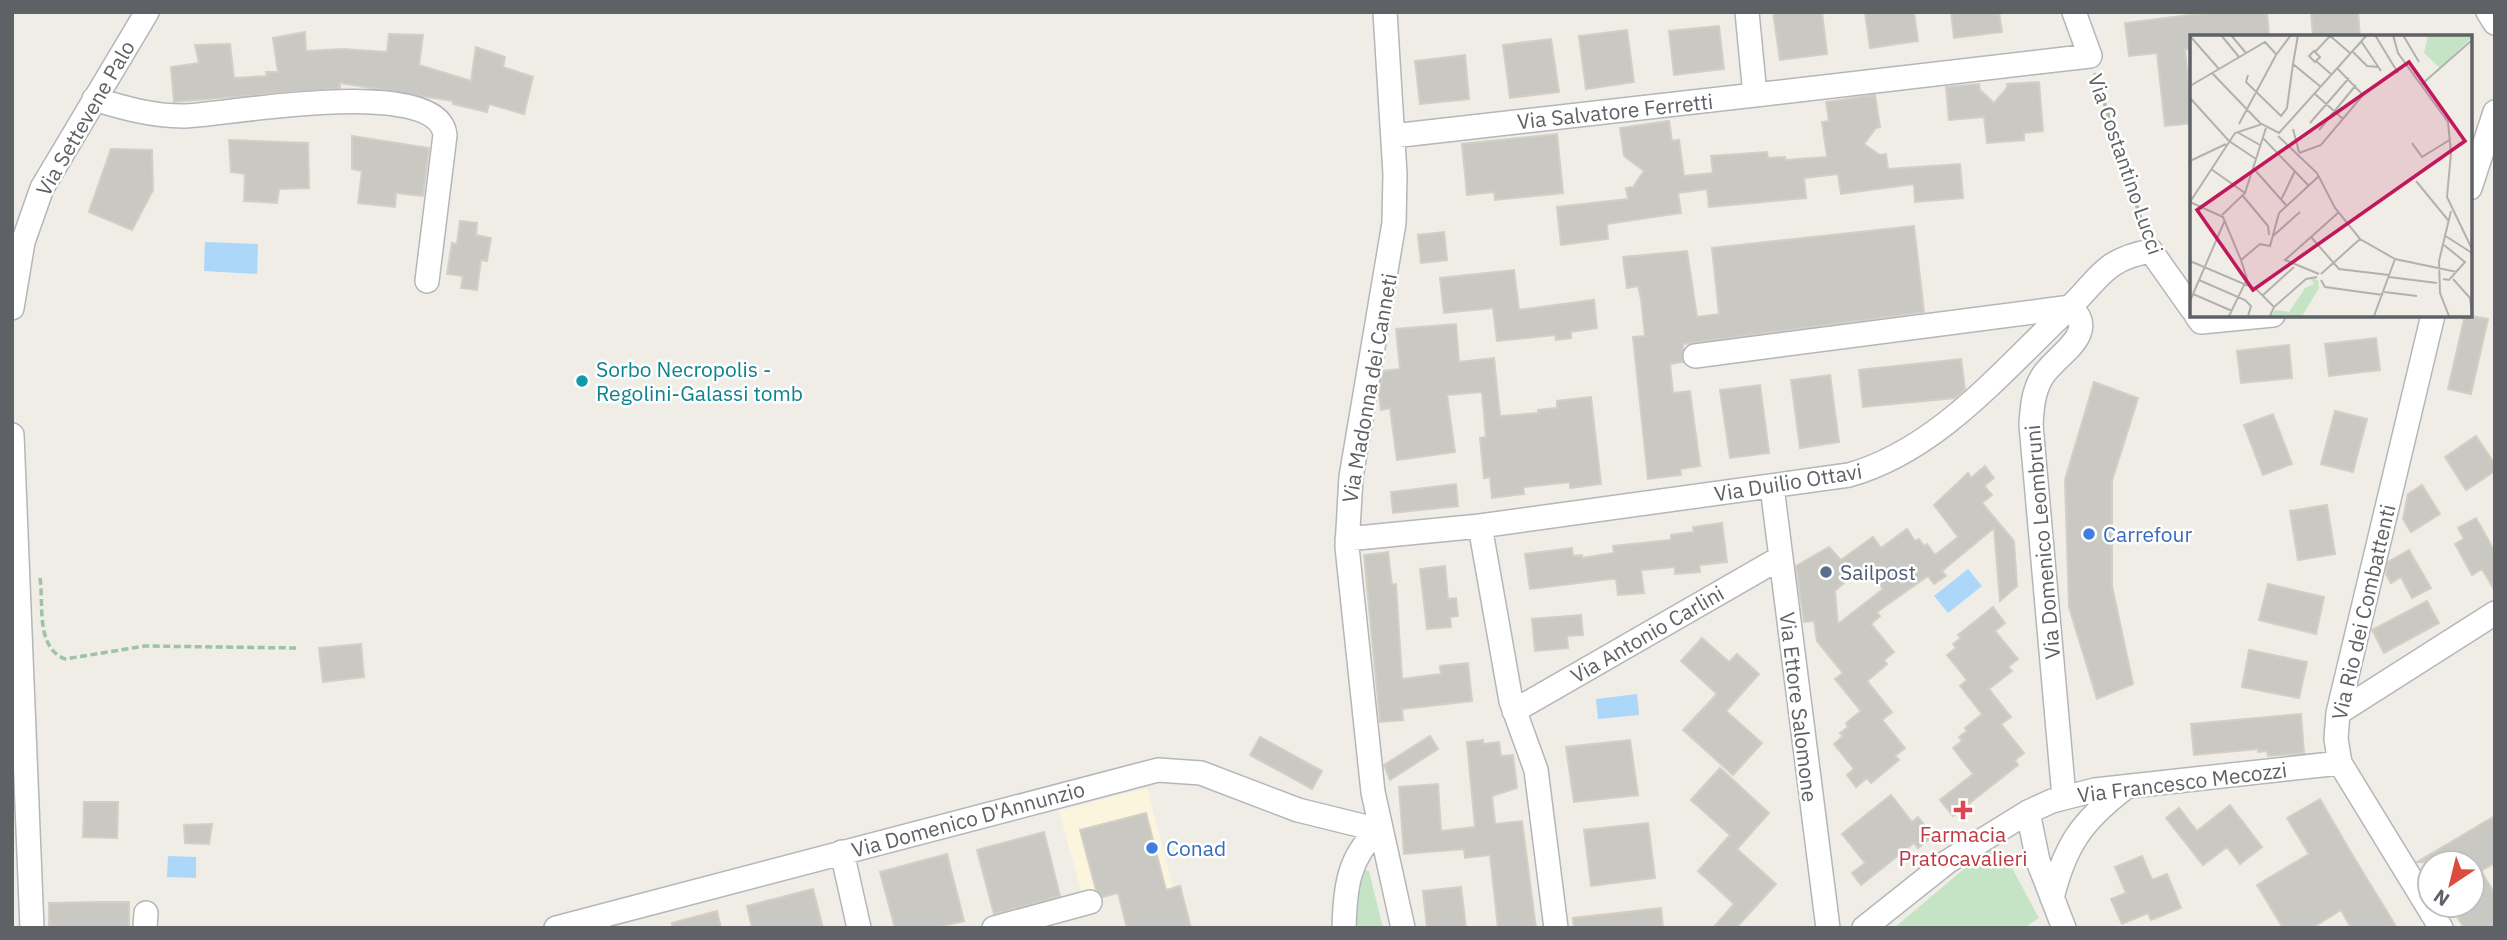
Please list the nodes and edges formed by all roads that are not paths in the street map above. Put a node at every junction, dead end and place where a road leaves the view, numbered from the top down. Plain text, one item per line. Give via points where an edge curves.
1 (147, 12) edge
2 (1385, 12) edge
3 (1747, 12) edge
4 (2074, 12) edge
5 (2488, 12) edge
6 (2495, 23) edge
7 (2090, 56) joint
8 (1755, 95) junction
9 (94, 99) junction
10 (2494, 111) edge
11 (1393, 136) junction
12 (2472, 182) edge
13 (2151, 251) joint
14 (427, 281) dead end
15 (2190, 306) edge
16 (2071, 307) junction
17 (12, 308) edge
18 (2432, 317) edge
19 (1695, 356) dead end
20 (12, 435) edge
21 (1772, 487) junction
22 (1480, 526) junction
23 (1347, 539) junction
24 (1780, 558) junction
25 (2495, 613) edge
26 (17, 697) edge
27 (1514, 711) junction
28 (2338, 713) junction
29 (2340, 763) junction
30 (2126, 787) junction
31 (2064, 797) junction
32 (2028, 812) junction
33 (1379, 830) junction
34 (842, 852) junction
35 (2052, 898) junction
36 (1090, 902) dead end
37 (32, 928) edge
38 (556, 928) edge
39 (859, 928) edge
40 (994, 928) edge
41 (1344, 928) edge
42 (1403, 928) edge
43 (1556, 928) edge
44 (1828, 928) edge
45 (1864, 928) edge
46 (2064, 928) edge
47 (2441, 928) edge

1 - 9 street, Via Settevene Palo
2 - 11 street, Via Madonna dei Canneti
3 - 8 street
4 - 7 street, Via Costantino Lucci
5 - 6 street
7 - 8 street, Via Salvatore Ferretti
8 - 11 street, Via Salvatore Ferretti
9 - 14 street via 174,116 343,102 408,106 429,113 440,122 445,135
9 - 17 street, Via Settevene Palo via 52,169 30,218
10 - 12 street
11 - 23 street, Via Madonna dei Canneti via 1393,239 1350,477
13 - 15 street, Via Costantino Lucci
13 - 16 street, Via Duilio Ottavi via 2110,264
16 - 19 street
16 - 21 street, Via Duilio Ottavi via 1921,444 1849,475
16 - 31 street, Via Domenico Leombruni via 2081,321 2081,333 2041,379 2031,425
18 - 28 street, Via Rio dei Combattenti
20 - 26 street
21 - 22 street, Via Duilio Ottavi
21 - 24 street, Via Ettore Salomone
22 - 23 street, Via Duilio Ottavi
22 - 27 street
23 - 33 street, Via Madonna dei Canneti via 1361,699
24 - 27 street, Via Antonio Carlini
24 - 44 street, Via Ettore Salomone
25 - 28 street
26 - 37 street
27 - 43 street via 1536,770
28 - 29 street, Via Rio dei Combattenti
29 - 30 street, Via Francesco Mecozzi
29 - 47 street, Via Rio dei Combattenti
30 - 31 street, Via Francesco Mecozzi
30 - 35 street via 2074,837
31 - 32 street, Via Francesco Mecozzi
32 - 35 street via 2038,861
32 - 45 street, Via Francesco Mecozzi via 1935,870
33 - 34 street, Via Domenico D'Annunzio via 1298,810 1213,777 1168,769
33 - 41 street via 1361,848 1352,867 1345,893
33 - 42 street, Via Madonna dei Canneti
34 - 38 street, Via Domenico D'Annunzio
34 - 39 street
35 - 46 street
36 - 40 street

